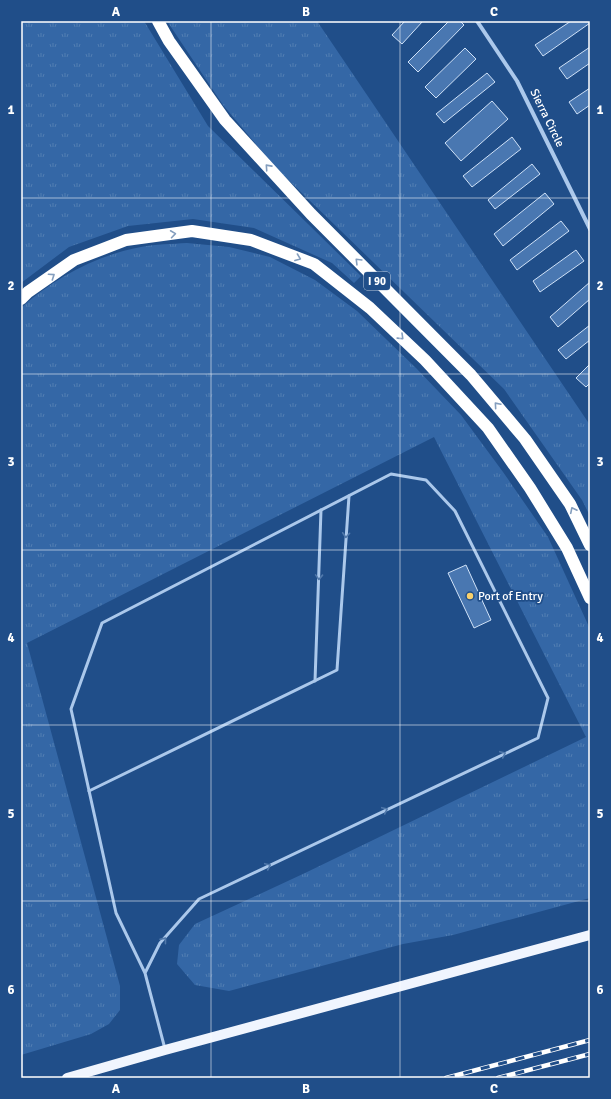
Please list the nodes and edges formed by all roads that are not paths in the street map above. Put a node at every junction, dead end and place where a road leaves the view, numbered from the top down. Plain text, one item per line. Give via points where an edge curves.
1 (158, 21) edge
2 (477, 21) edge
3 (590, 229) edge
4 (21, 299) edge
5 (349, 496) junction
6 (321, 510) junction
7 (590, 545) edge
8 (590, 598) edge
9 (315, 681) junction
10 (89, 791) junction
11 (590, 935) edge
12 (145, 973) junction
13 (165, 1050) junction
14 (67, 1078) edge

7 -> 1 highway, I 90 via 570,504 525,439 471,375 311,214 225,120 169,41
2 - 3 street, Sierra Circle via 518,81
4 -> 8 highway via 74,260 126,240 192,231 251,240 314,264 370,308 424,360 488,428 563,541
5 - 6 lane
5 -> 9 lane via 337,670
12 -> 5 lane via 160,943 199,898 538,738 548,698 454,511 426,480 391,474
6 -> 9 lane
6 - 10 lane via 102,623 71,709
9 - 10 lane
10 - 12 lane via 116,913
11 - 13 main road
12 - 13 lane
13 - 14 main road

